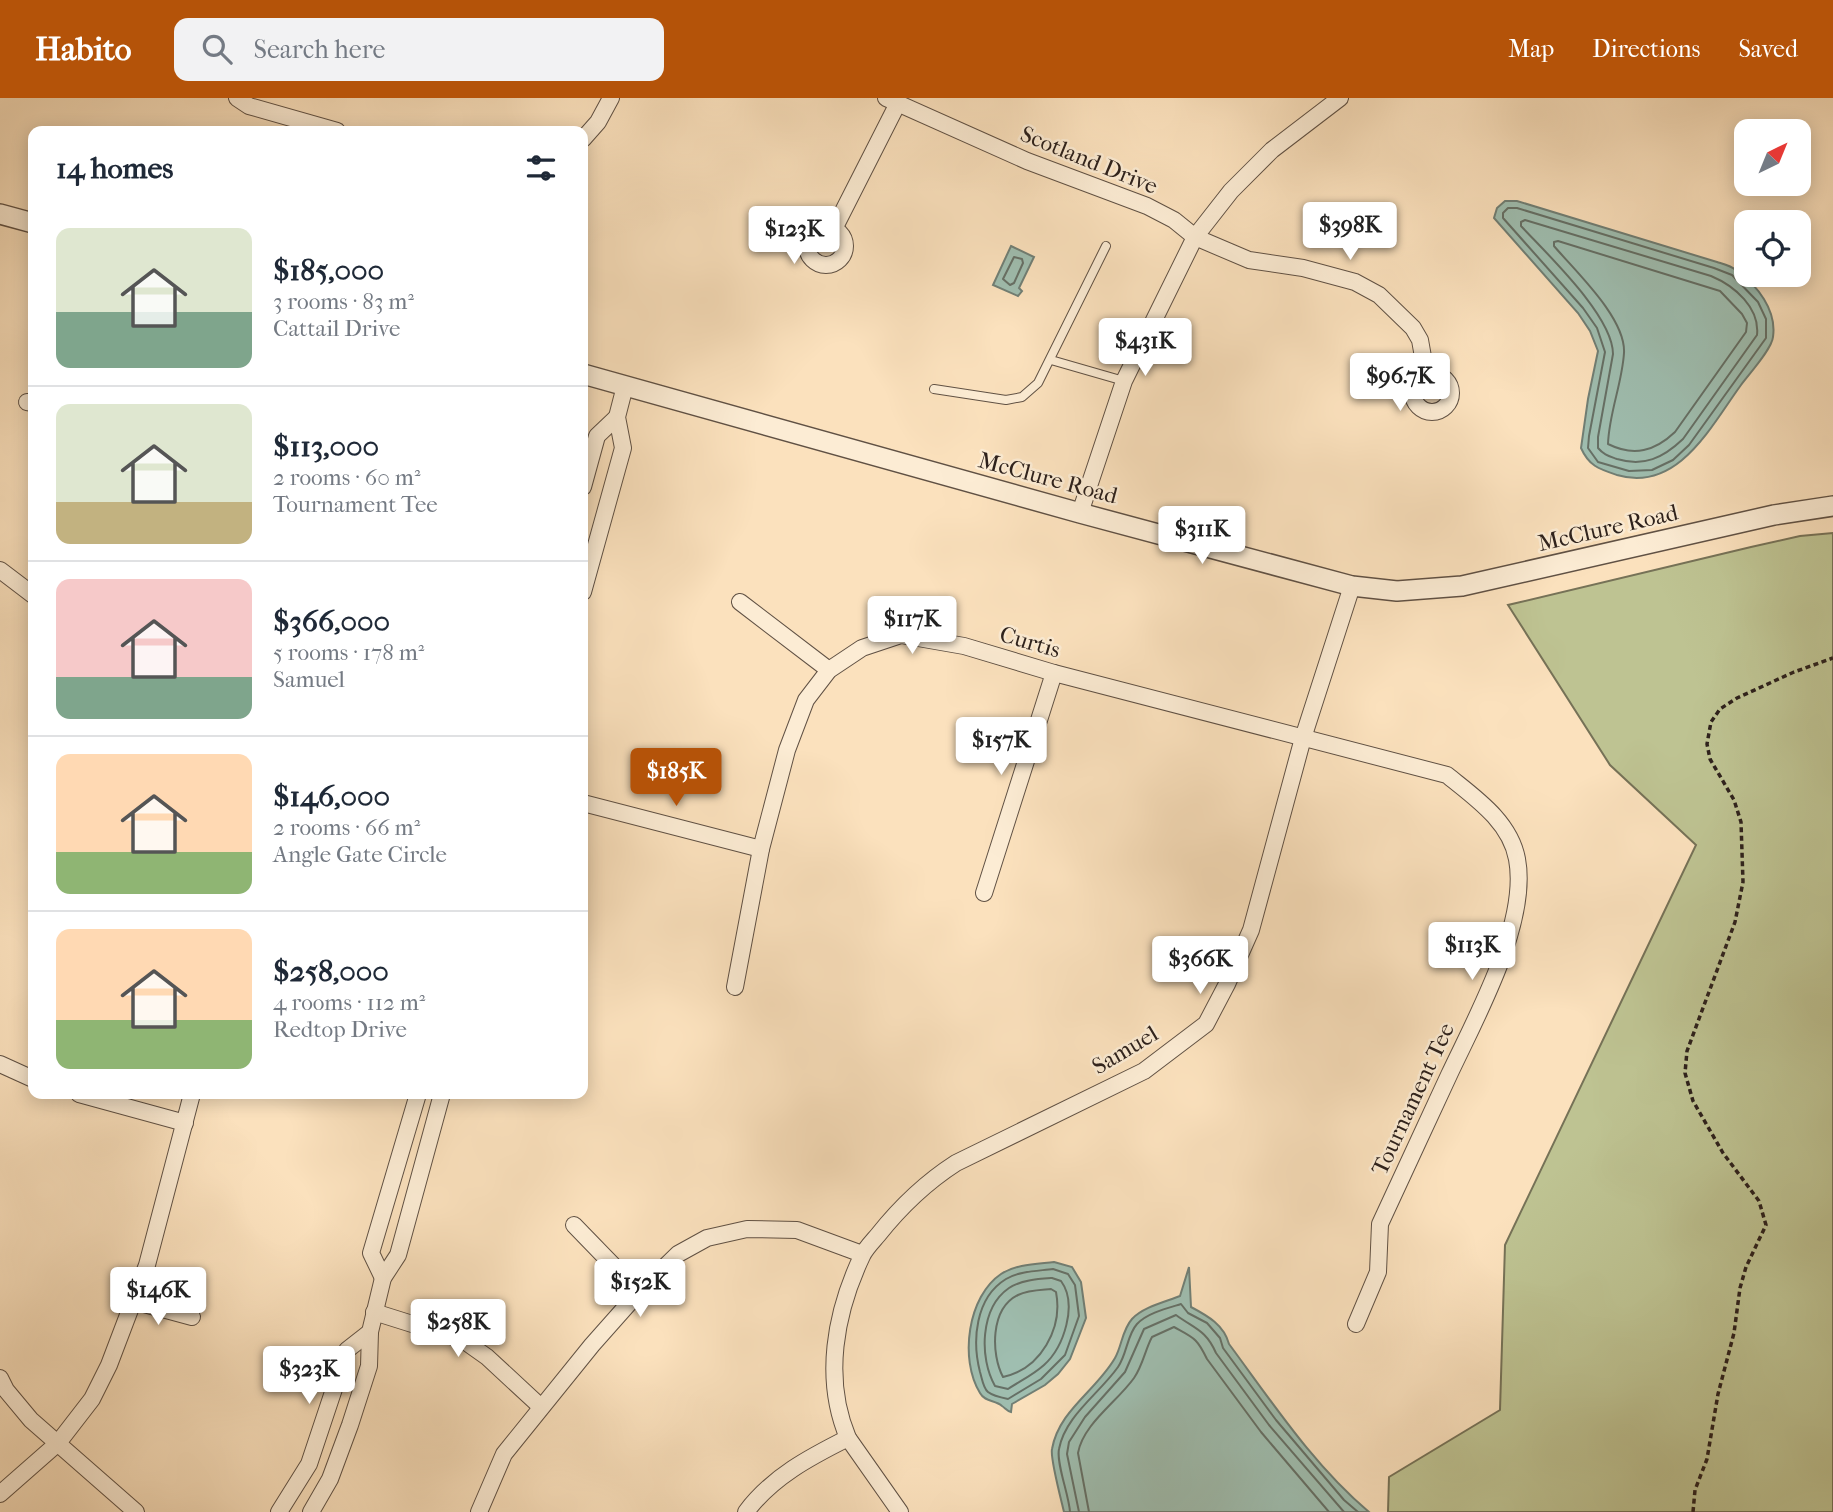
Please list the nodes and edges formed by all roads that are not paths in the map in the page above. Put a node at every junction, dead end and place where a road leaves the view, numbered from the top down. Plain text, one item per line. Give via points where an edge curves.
1 (237, 98) edge
2 (611, 98) edge
3 (1340, 98) edge
4 (892, 101) edge
5 (319, 126) edge
6 (588, 133) edge
7 (0, 214) edge
8 (28, 222) edge
9 (834, 229) dead end
10 (1195, 237) junction
11 (1106, 246) dead end
12 (1051, 360) junction
13 (1426, 374) dead end
14 (588, 375) edge
15 (1124, 381) junction
16 (625, 386) junction
17 (934, 389) dead end
18 (617, 416) junction
19 (588, 469) edge
20 (1833, 506) edge
21 (1080, 513) junction
22 (588, 574) edge
23 (2, 576) edge
24 (1352, 586) junction
25 (28, 592) edge
26 (740, 602) dead end
27 (829, 670) junction
28 (1054, 673) junction
29 (1303, 737) junction
30 (588, 804) edge
31 (761, 849) junction
32 (984, 892) dead end
33 (735, 987) dead end
34 (0, 1064) edge
35 (28, 1077) edge
36 (97, 1099) edge
37 (191, 1099) edge
38 (417, 1099) edge
39 (441, 1099) edge
40 (185, 1123) junction
41 (573, 1225) dead end
42 (862, 1254) junction
43 (383, 1278) junction
44 (639, 1292) junction
45 (133, 1301) junction
46 (374, 1312) junction
47 (192, 1317) dead end
48 (1356, 1324) dead end
49 (370, 1332) junction
50 (0, 1378) edge
51 (541, 1407) junction
52 (848, 1438) junction
53 (58, 1443) junction
54 (0, 1494) edge
55 (136, 1512) edge
56 (279, 1512) edge
57 (311, 1512) edge
58 (479, 1512) edge
59 (746, 1512) edge
60 (900, 1512) edge

1 - 5 street via 248,106
2 - 6 street
3 - 10 street via 1272,150 1231,191
4 - 9 street
4 - 10 street, Scotland Drive via 1147,206
7 - 8 street
10 - 13 street, Scotland Drive via 1249,260 1356,282 1379,295 1413,328
10 - 15 street
11 - 12 lane
12 - 15 lane
12 - 17 lane via 1038,383 1022,397 1006,400
14 - 16 street, McClure Road
15 - 21 street
16 - 18 street
16 - 21 street, McClure Road
18 - 19 street via 597,436
18 - 22 street via 623,448
20 - 24 street, McClure Road via 1774,515 1462,586 1397,592
21 - 24 street, McClure Road
23 - 25 street
24 - 29 street, Samuel
26 - 27 street
27 - 28 street, Curtis via 862,648 901,635 964,646
27 - 31 street, Curtis via 806,700 787,750
28 - 29 street, Curtis
28 - 32 street
29 - 42 street, Samuel via 1251,930 1206,1024 1144,1071 967,1157 929,1181
29 - 48 street, Tournament Tee via 1447,775 1490,810 1517,858 1518,897 1501,964 1380,1224 1378,1272
30 - 31 street
31 - 33 street, Curtis
34 - 35 street
36 - 40 street
37 - 40 street
38 - 43 street via 371,1252
39 - 43 street via 398,1255
40 - 45 street
41 - 44 street
42 - 44 street via 797,1230 747,1229 707,1238 678,1254
42 - 52 street via 834,1348
43 - 46 street
44 - 51 street
45 - 47 street
45 - 53 street via 92,1399
46 - 49 street
46 - 51 street via 463,1340
49 - 56 street via 347,1350 309,1464
49 - 57 street via 369,1366 330,1479
50 - 53 street via 31,1420
51 - 58 street via 504,1454
52 - 59 street via 800,1462 758,1496
52 - 60 street
53 - 54 street
53 - 55 street

